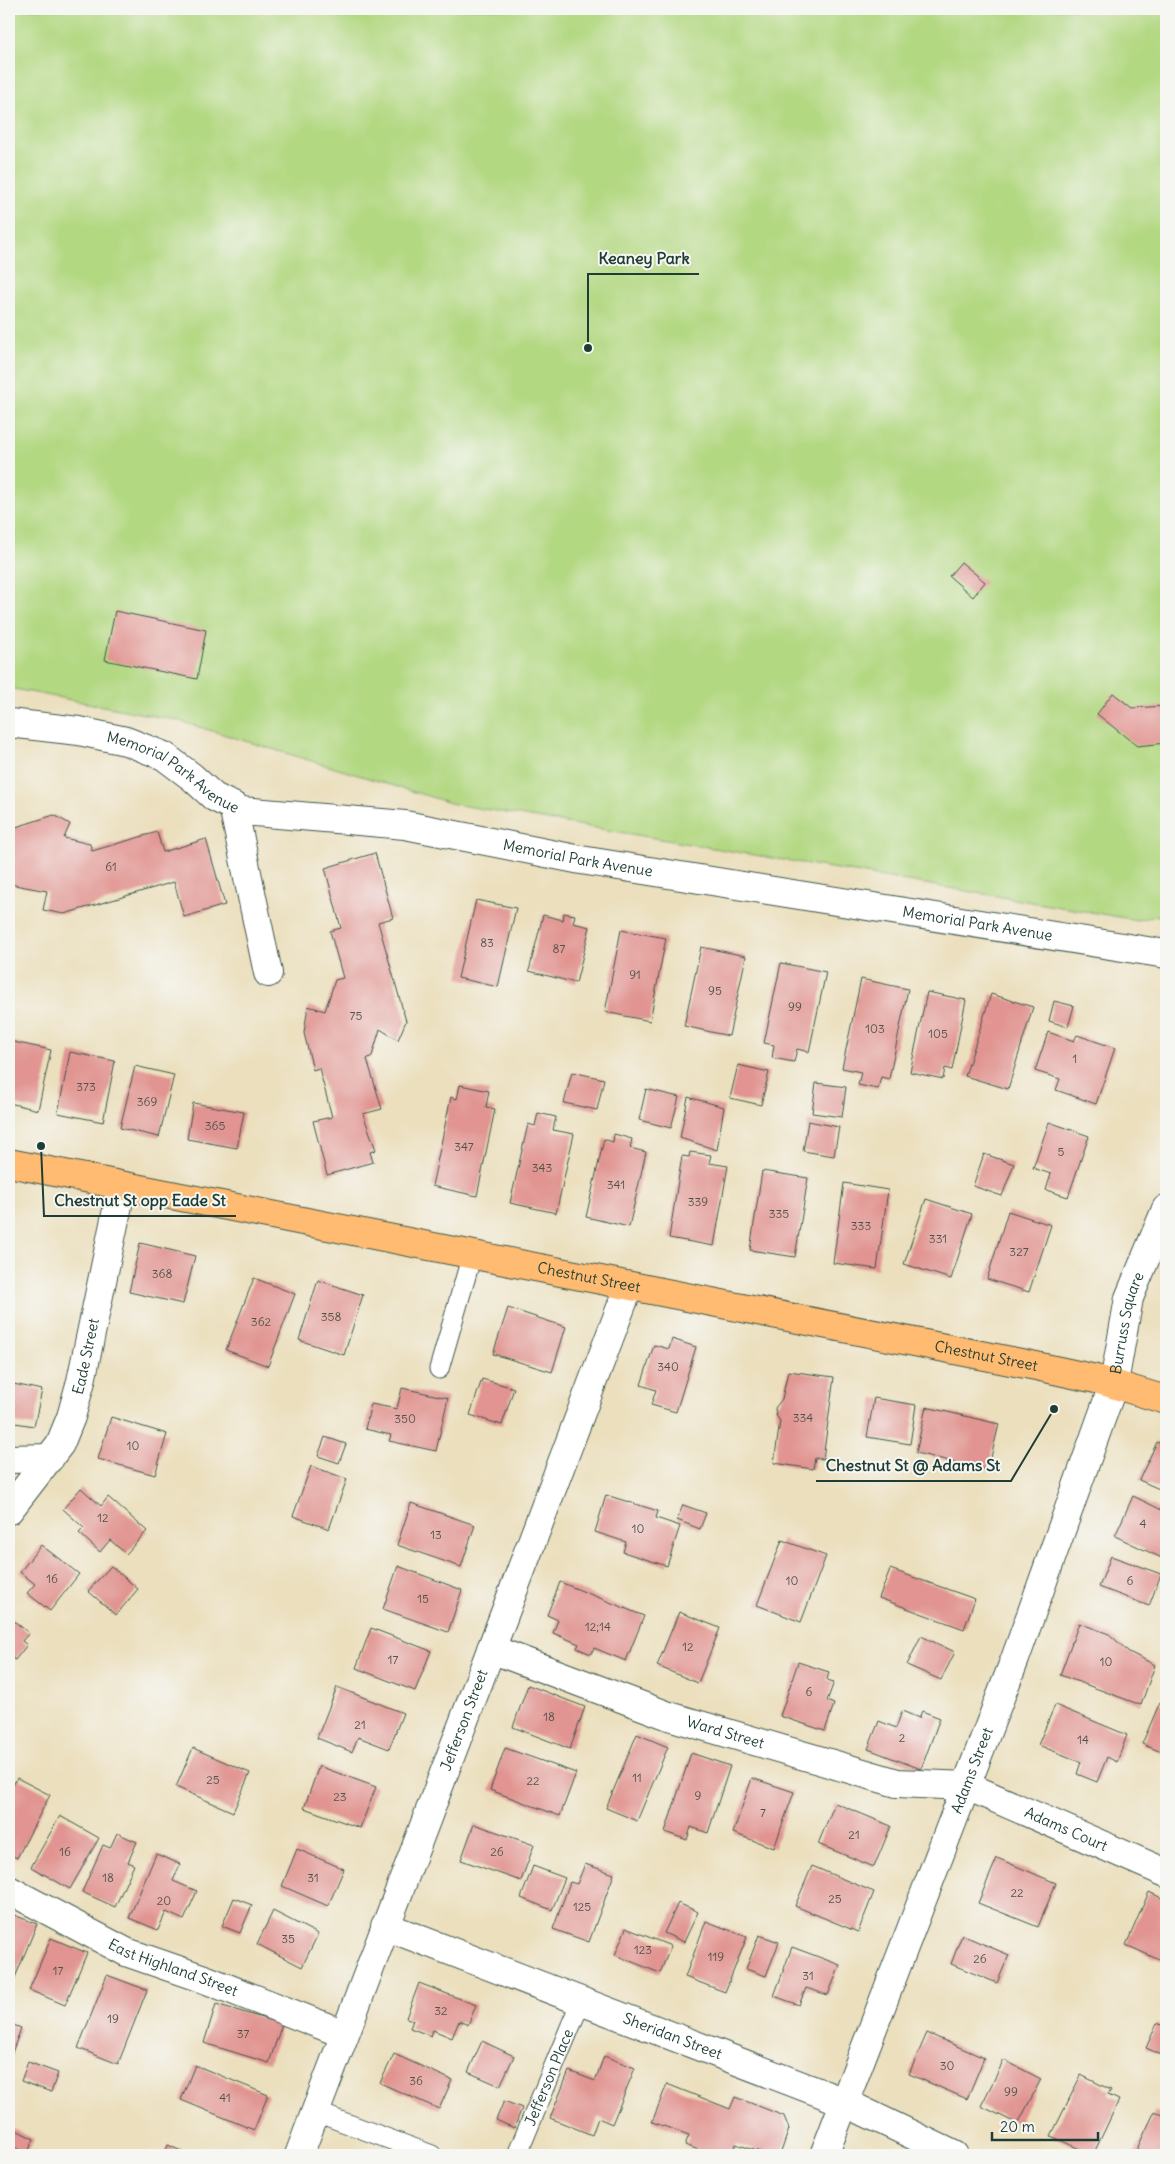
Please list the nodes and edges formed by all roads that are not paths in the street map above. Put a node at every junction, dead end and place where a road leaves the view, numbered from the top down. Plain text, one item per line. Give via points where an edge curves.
1 (9, 723) edge
2 (233, 806) junction
3 (1166, 954) edge
4 (268, 974) dead end
5 (9, 1163) edge
6 (122, 1186) junction
7 (1166, 1209) edge
8 (472, 1255) junction
9 (629, 1286) junction
10 (439, 1368) dead end
11 (1114, 1383) junction
12 (1166, 1400) edge
13 (50, 1458) junction
14 (9, 1459) edge
15 (9, 1510) edge
16 (491, 1649) junction
17 (967, 1786) junction
18 (1166, 1873) edge
19 (9, 1890) edge
20 (385, 1926) junction
21 (581, 2001) junction
22 (344, 2034) junction
23 (844, 2102) junction
24 (316, 2112) junction
25 (299, 2155) edge
26 (432, 2155) edge
27 (517, 2155) edge
28 (824, 2155) edge
29 (954, 2155) edge

1 - 2 street, Memorial Park Avenue via 80,731 126,742 164,756 214,797
2 - 3 street, Memorial Park Avenue via 242,810 405,825 581,860
2 - 4 street
5 - 6 main road, Chestnut Street
6 - 8 main road, Chestnut Street
6 - 13 street, Eade Street via 81,1381 71,1417 60,1444
7 - 11 street, Burruss Square via 1129,1298
8 - 9 main road, Chestnut Street
8 - 10 lane
9 - 11 main road, Chestnut Street
9 - 16 street, Jefferson Street
11 - 12 main road, Chestnut Street
11 - 17 street, Adams Street
13 - 14 street
13 - 15 street, Eade Street
16 - 17 street, Ward Street via 670,1716 897,1783
16 - 20 street, Jefferson Street
17 - 18 street, Adams Court
17 - 23 street, Adams Street
19 - 22 street, East Highland Street via 126,1952
20 - 21 street, Sheridan Street
20 - 22 street, Jefferson Street
21 - 23 street, Sheridan Street
21 - 27 lane, Jefferson Place
22 - 24 street, Jefferson Street
23 - 28 street, Adams Street
23 - 29 street, Sheridan Street
24 - 25 street, Jefferson Street
24 - 26 lane

